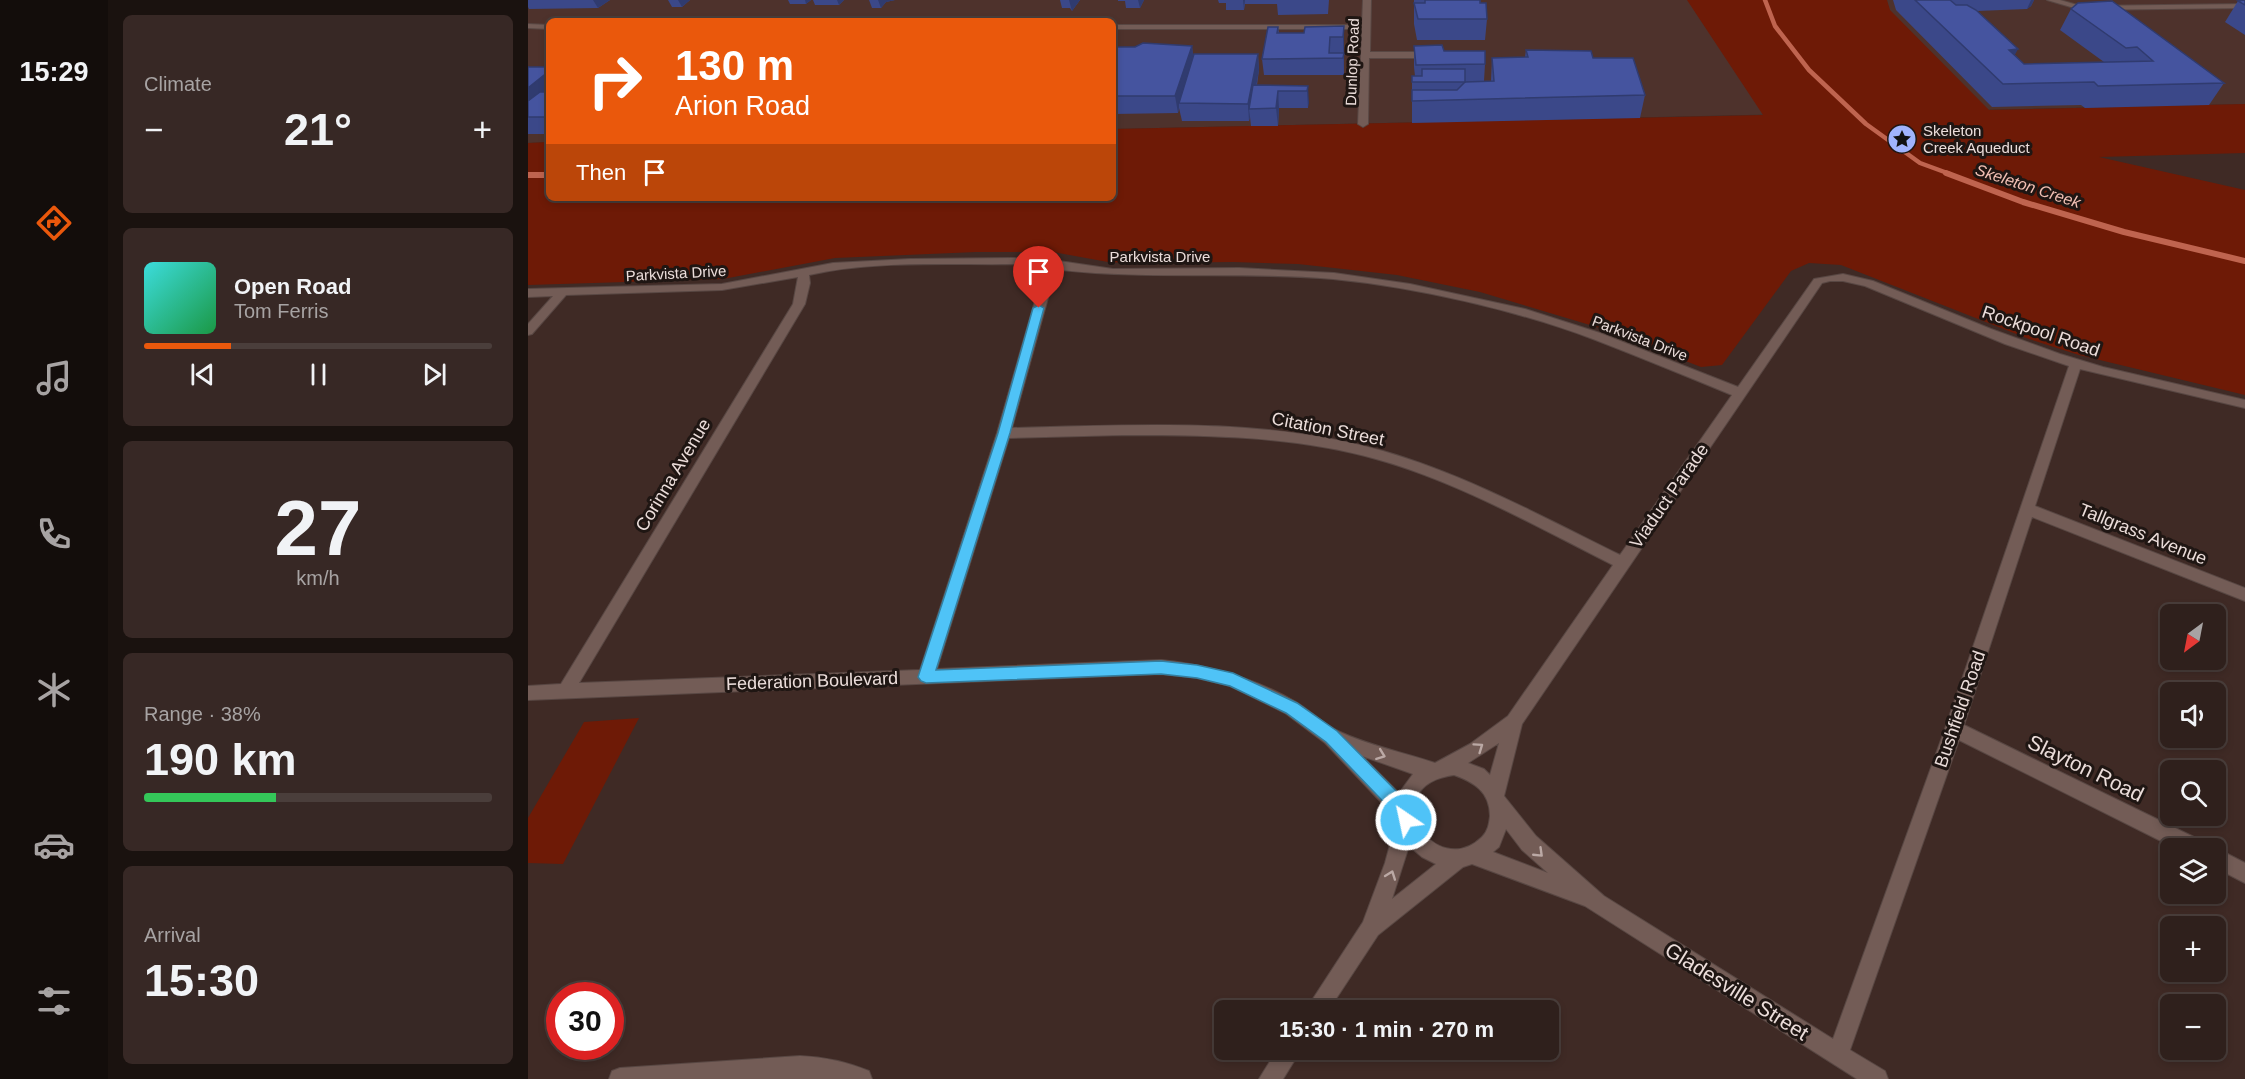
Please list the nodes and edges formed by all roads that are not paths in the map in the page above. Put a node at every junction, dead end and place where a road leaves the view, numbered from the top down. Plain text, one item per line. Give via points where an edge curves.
1 (1367, 0) edge
2 (2051, 0) edge
3 (2245, 6) edge
4 (528, 27) edge
5 (546, 27) edge
6 (1116, 27) edge
7 (1366, 27) junction
8 (1366, 55) junction
9 (1442, 55) edge
10 (1363, 124) dead end
11 (1059, 264) junction
12 (803, 273) junction
13 (1831, 278) joint
14 (563, 292) junction
15 (528, 293) edge
16 (528, 331) edge
17 (2076, 363) junction
18 (1740, 393) junction
19 (2245, 404) edge
20 (1004, 433) junction
21 (2027, 508) junction
22 (1623, 563) junction
23 (2245, 595) edge
24 (926, 677) junction
25 (565, 692) junction
26 (528, 693) edge
27 (1514, 721) junction
28 (1954, 729) junction
29 (1332, 736) junction
30 (1437, 769) junction
31 (1498, 801) junction
32 (1405, 816) junction
33 (2175, 838) edge
34 (1466, 857) junction
35 (2226, 863) edge
36 (2245, 873) edge
37 (1597, 903) junction
38 (1371, 928) junction
39 (1323, 1000) edge
40 (1838, 1054) junction
41 (1283, 1060) edge
42 (620, 1079) edge
43 (861, 1079) edge
44 (1270, 1079) edge
45 (1877, 1079) edge

1 - 7 street, Dunlop Road
2 - 3 street via 2081,8
4 - 5 street
6 - 7 street
7 - 8 street, Dunlop Road
8 - 9 street
8 - 10 street, Dunlop Road
11 - 12 street, Parkvista Drive via 910,262
11 - 18 street, Parkvista Drive via 1119,272 1297,273 1410,287 1484,302 1563,325
11 - 20 street via 1045,287
12 - 14 street, Parkvista Drive via 712,287
12 - 25 street, Corinna Avenue via 799,304
13 - 17 street, Rockpool Road via 1859,282 1908,299 1985,332
13 - 18 street, Viaduct Parade via 1814,285
14 - 15 street, Parkvista Drive
14 - 16 street
17 - 19 street, Rockpool Road
17 - 21 street, Bushfield Road
18 - 22 street, Viaduct Parade
20 - 22 street, Citation Street via 1249,433 1371,453 1436,475
20 - 24 street
21 - 23 street, Tallgrass Avenue
21 - 28 street, Bushfield Road
22 - 27 street, Viaduct Parade
24 - 25 street, Federation Boulevard
24 - 29 street, Federation Boulevard via 1161,667 1197,671 1233,680 1262,693
25 - 26 street, Federation Boulevard
30 -> 27 street, Viaduct Parade via 1476,750
27 - 31 street, Viaduct Parade via 1501,766
28 - 33 street, Slayton Road
28 - 40 street, Bushfield Road
29 -> 30 street, Federation Boulevard via 1398,761
29 - 32 street, Federation Boulevard
30 - 31 street via 1473,772 1489,783
30 - 32 street via 1412,786
31 - 34 street via 1500,823 1495,836 1486,848
31 -> 37 street, Gladesville Street via 1529,843
32 - 34 street via 1414,838 1425,849 1444,857
38 -> 32 street via 1395,863
34 - 37 street, Gladesville Street via 1511,867
34 - 38 street
35 - 36 street
37 - 40 street, Gladesville Street
38 - 39 street
40 - 45 street, Gladesville Street
41 - 44 street
42 - 43 street via 800,1067 823,1068

